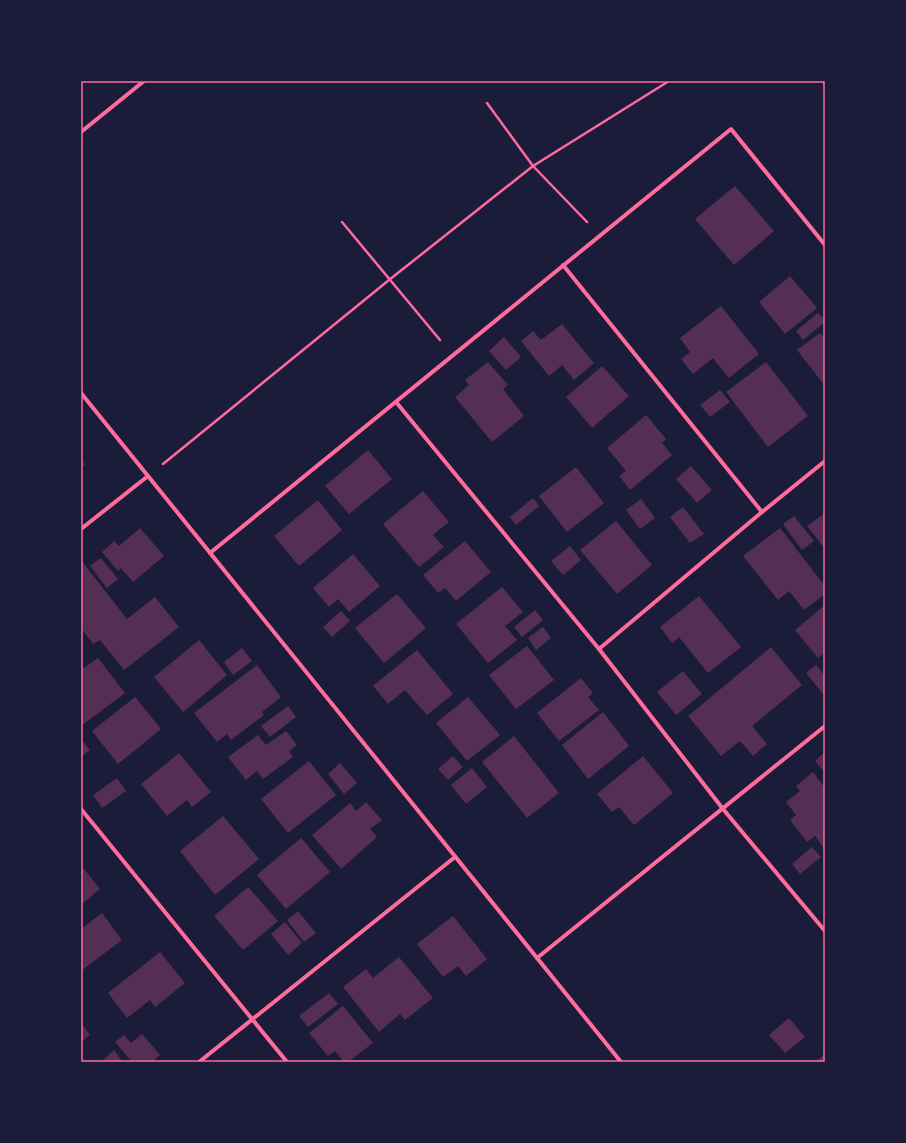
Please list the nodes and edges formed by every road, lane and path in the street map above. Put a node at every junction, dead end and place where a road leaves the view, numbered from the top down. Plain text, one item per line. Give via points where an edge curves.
1 (144, 81) edge
2 (669, 81) edge
3 (823, 81) edge
4 (825, 84) edge
5 (487, 103) dead end
6 (81, 132) edge
7 (533, 166) junction
8 (342, 222) dead end
9 (600, 235) junction
10 (825, 245) edge
11 (563, 265) junction
12 (389, 280) junction
13 (452, 355) junction
14 (81, 393) edge
15 (396, 402) junction
16 (825, 461) edge
17 (148, 476) junction
18 (762, 512) junction
19 (81, 529) edge
20 (210, 552) junction
21 (599, 649) junction
22 (825, 726) edge
23 (723, 809) junction
24 (81, 810) edge
25 (455, 857) junction
26 (825, 931) edge
27 (537, 958) junction
28 (253, 1019) junction
29 (199, 1062) edge
30 (287, 1062) edge
31 (621, 1062) edge

1 - 6 street
2 - 7 path
3 - 4 path
5 - 7 path
7 - 9 path
7 - 12 path
8 - 12 path
9 - 10 street via 731,129
9 - 11 street
11 - 13 street
11 - 18 street
12 - 13 path
12 - 17 path
13 - 15 street
14 - 17 street
15 - 20 street
15 - 21 street
16 - 18 street
17 - 19 street
17 - 20 street
18 - 21 street
20 - 25 street
21 - 23 street
22 - 23 street
23 - 26 street
23 - 27 street
24 - 28 street
25 - 27 street
25 - 28 street
27 - 31 street
28 - 29 street
28 - 30 street

